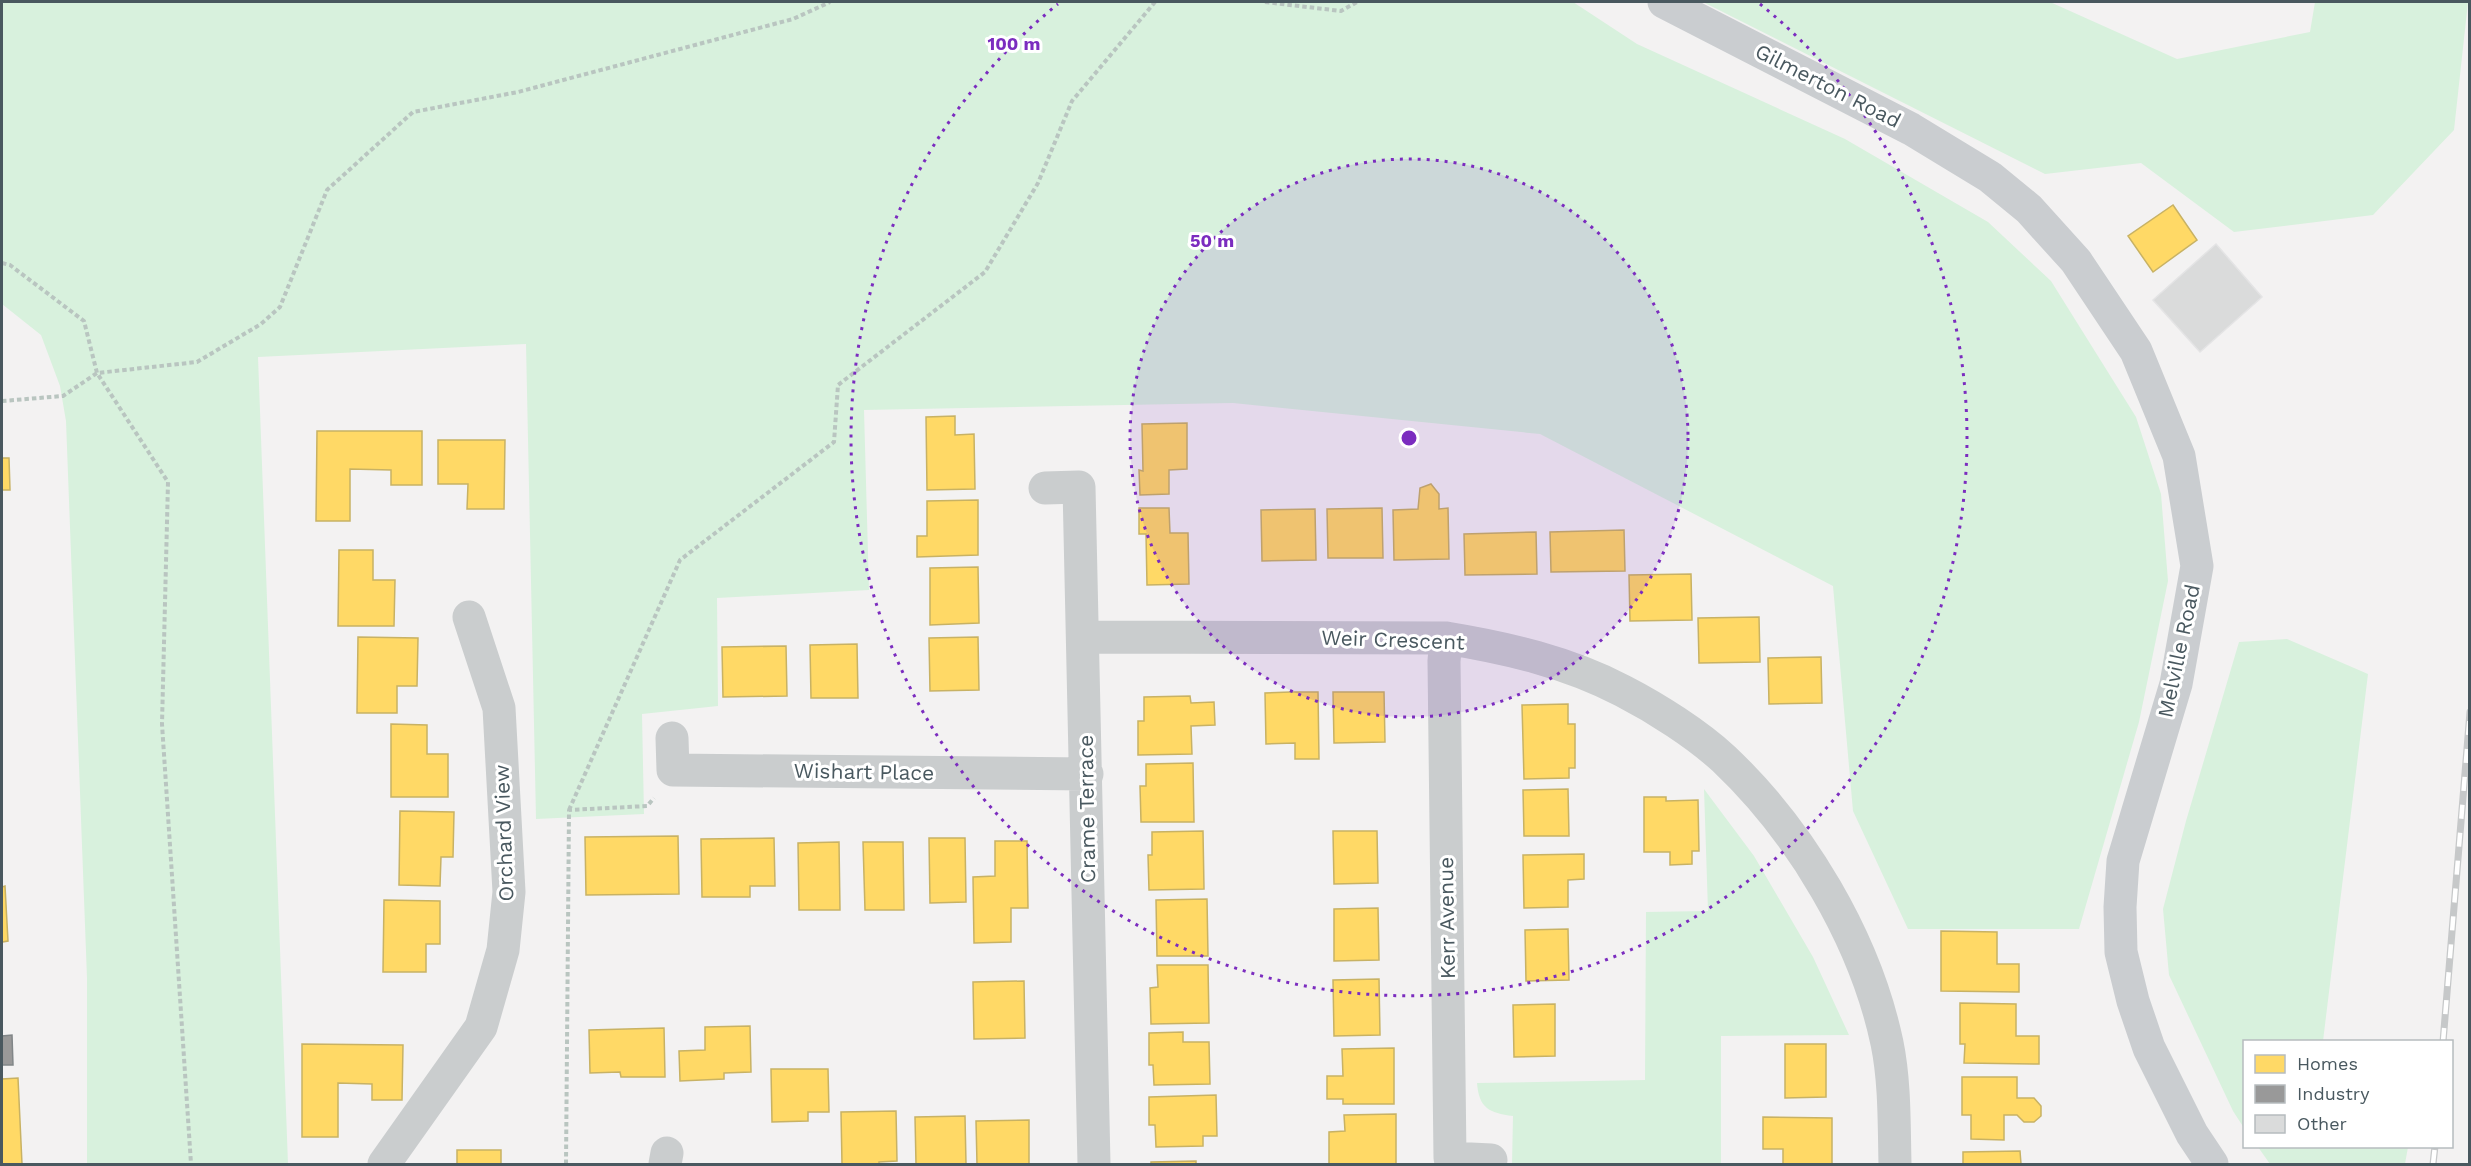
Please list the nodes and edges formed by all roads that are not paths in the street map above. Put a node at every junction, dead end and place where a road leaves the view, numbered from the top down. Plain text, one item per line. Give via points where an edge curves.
1 (1664, 2) edge
2 (1989, 177) joint
3 (1045, 488) dead end
4 (469, 616) dead end
5 (1083, 637) junction
6 (1446, 638) junction
7 (672, 738) dead end
8 (1087, 774) junction
9 (1491, 1160) dead end
10 (384, 1164) edge
11 (1094, 1164) edge
12 (1895, 1164) edge
13 (2212, 1164) edge

1 - 2 main road, Gilmerton Road via 1911,129
2 - 13 main road, Melville Road via 2030,209 2083,271 2136,351 2179,456 2198,566 2176,684 2123,861 2121,952 2149,1048 2192,1134
3 - 5 street, Crame Terrace via 1079,487
4 - 10 street, Orchard View via 499,708 509,892 503,950 481,1027
5 - 6 street, Weir Crescent
5 - 8 street, Crame Terrace
6 - 9 street, Kerr Avenue via 1450,1158
6 - 12 street, Weir Crescent via 1514,651 1623,691 1677,723 1724,759 1772,812 1813,867 1846,926 1870,982 1887,1044
7 - 8 street, Wishart Place via 673,770
8 - 11 street, Crame Terrace

